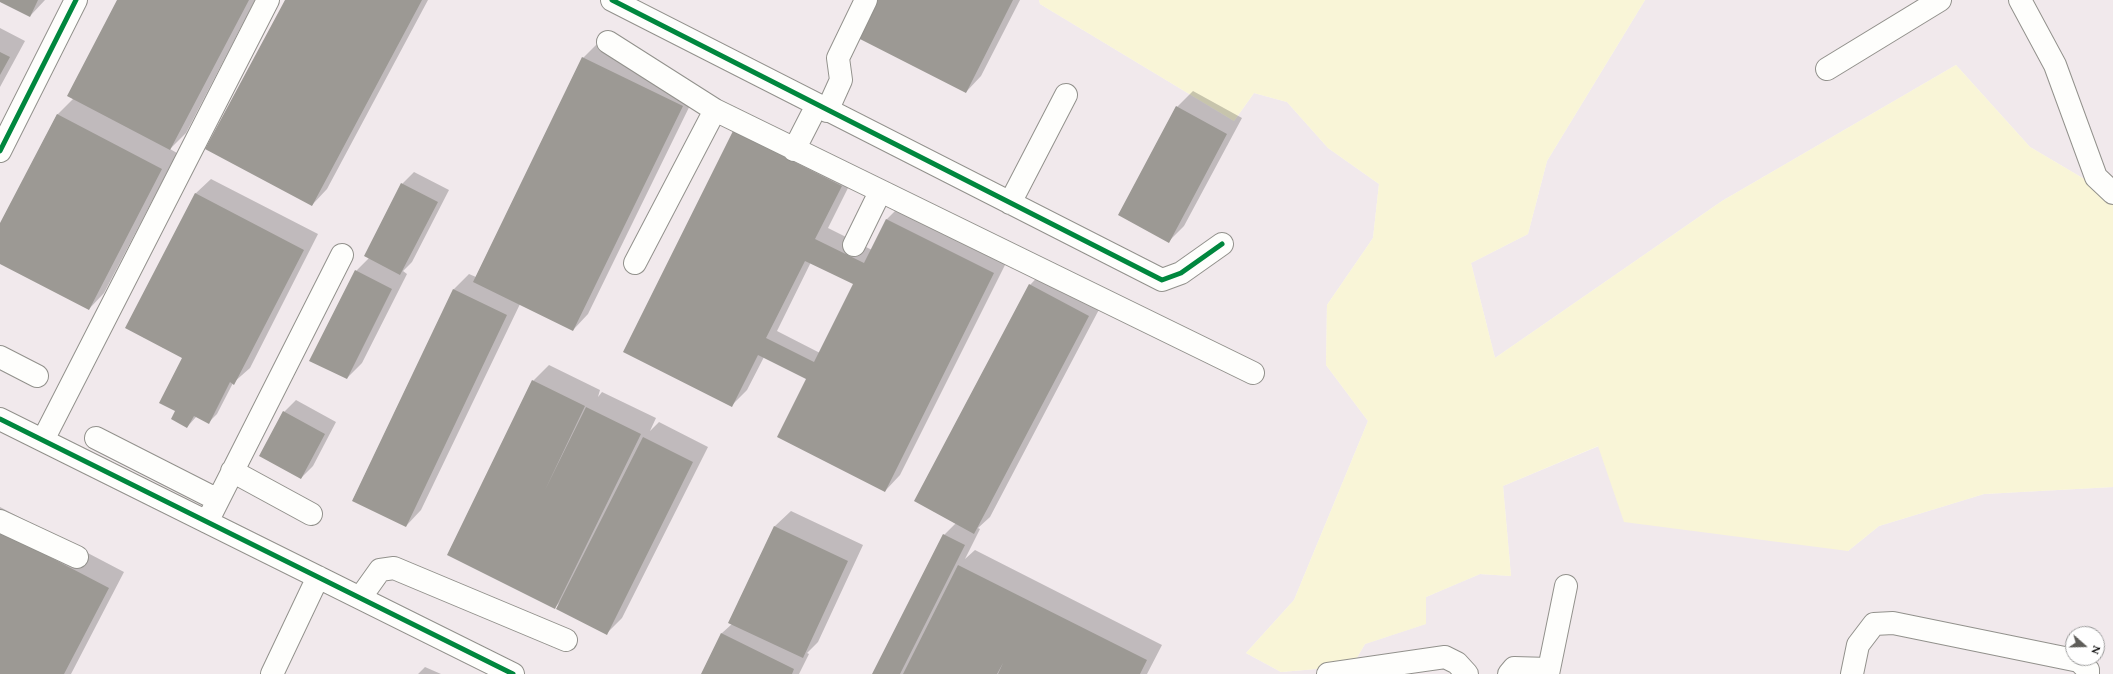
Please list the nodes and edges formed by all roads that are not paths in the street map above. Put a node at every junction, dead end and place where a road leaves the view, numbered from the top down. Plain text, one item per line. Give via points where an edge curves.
1 (76, 0) edge
2 (268, 0) edge
3 (612, 0) edge
4 (866, 0) edge
5 (1940, 0) edge
6 (2020, 0) edge
7 (608, 42) dead end
8 (1827, 69) dead end
9 (1066, 95) dead end
10 (822, 108) junction
11 (715, 110) junction
12 (794, 150) junction
13 (0, 151) edge
14 (880, 192) junction
15 (2113, 193) edge
16 (1010, 203) junction
17 (1222, 244) dead end
18 (854, 245) dead end
19 (342, 255) dead end
20 (635, 264) dead end
21 (0, 357) edge
22 (1253, 373) dead end
23 (37, 376) dead end
24 (0, 419) edge
25 (96, 438) dead end
26 (43, 440) junction
27 (232, 471) junction
28 (218, 500) junction
29 (311, 514) dead end
30 (0, 521) edge
31 (207, 522) junction
32 (77, 557) dead end
33 (318, 577) junction
34 (1566, 586) dead end
35 (360, 598) junction
36 (566, 640) dead end
37 (500, 671) edge
38 (1549, 672) edge
39 (272, 674) edge
40 (1328, 674) edge
41 (1467, 674) edge
42 (1509, 674) edge
43 (1852, 674) edge
44 (2088, 674) edge

1 - 13 street
2 - 26 street
3 - 10 street
4 - 10 street via 838,58 841,80
5 - 8 street
6 - 15 street via 2055,65 2096,177
7 - 11 street
9 - 16 street
10 - 12 street
10 - 16 street
11 - 12 street
11 - 20 street
12 - 14 street
14 - 18 street
14 - 22 street
16 - 17 street via 1162,280 1181,273
19 - 27 street
21 - 23 street
24 - 26 street
25 - 28 street
26 - 31 street
27 - 28 street
27 - 29 street
28 - 31 street
30 - 32 street
31 - 33 street
33 - 35 street
33 - 39 street
34 - 38 street
35 - 36 street via 380,570 394,568
35 - 37 street
38 - 42 street via 1514,668
40 - 41 street via 1445,657 1457,663
43 - 44 street via 1858,644 1874,624 1893,623 2079,661 2088,670

